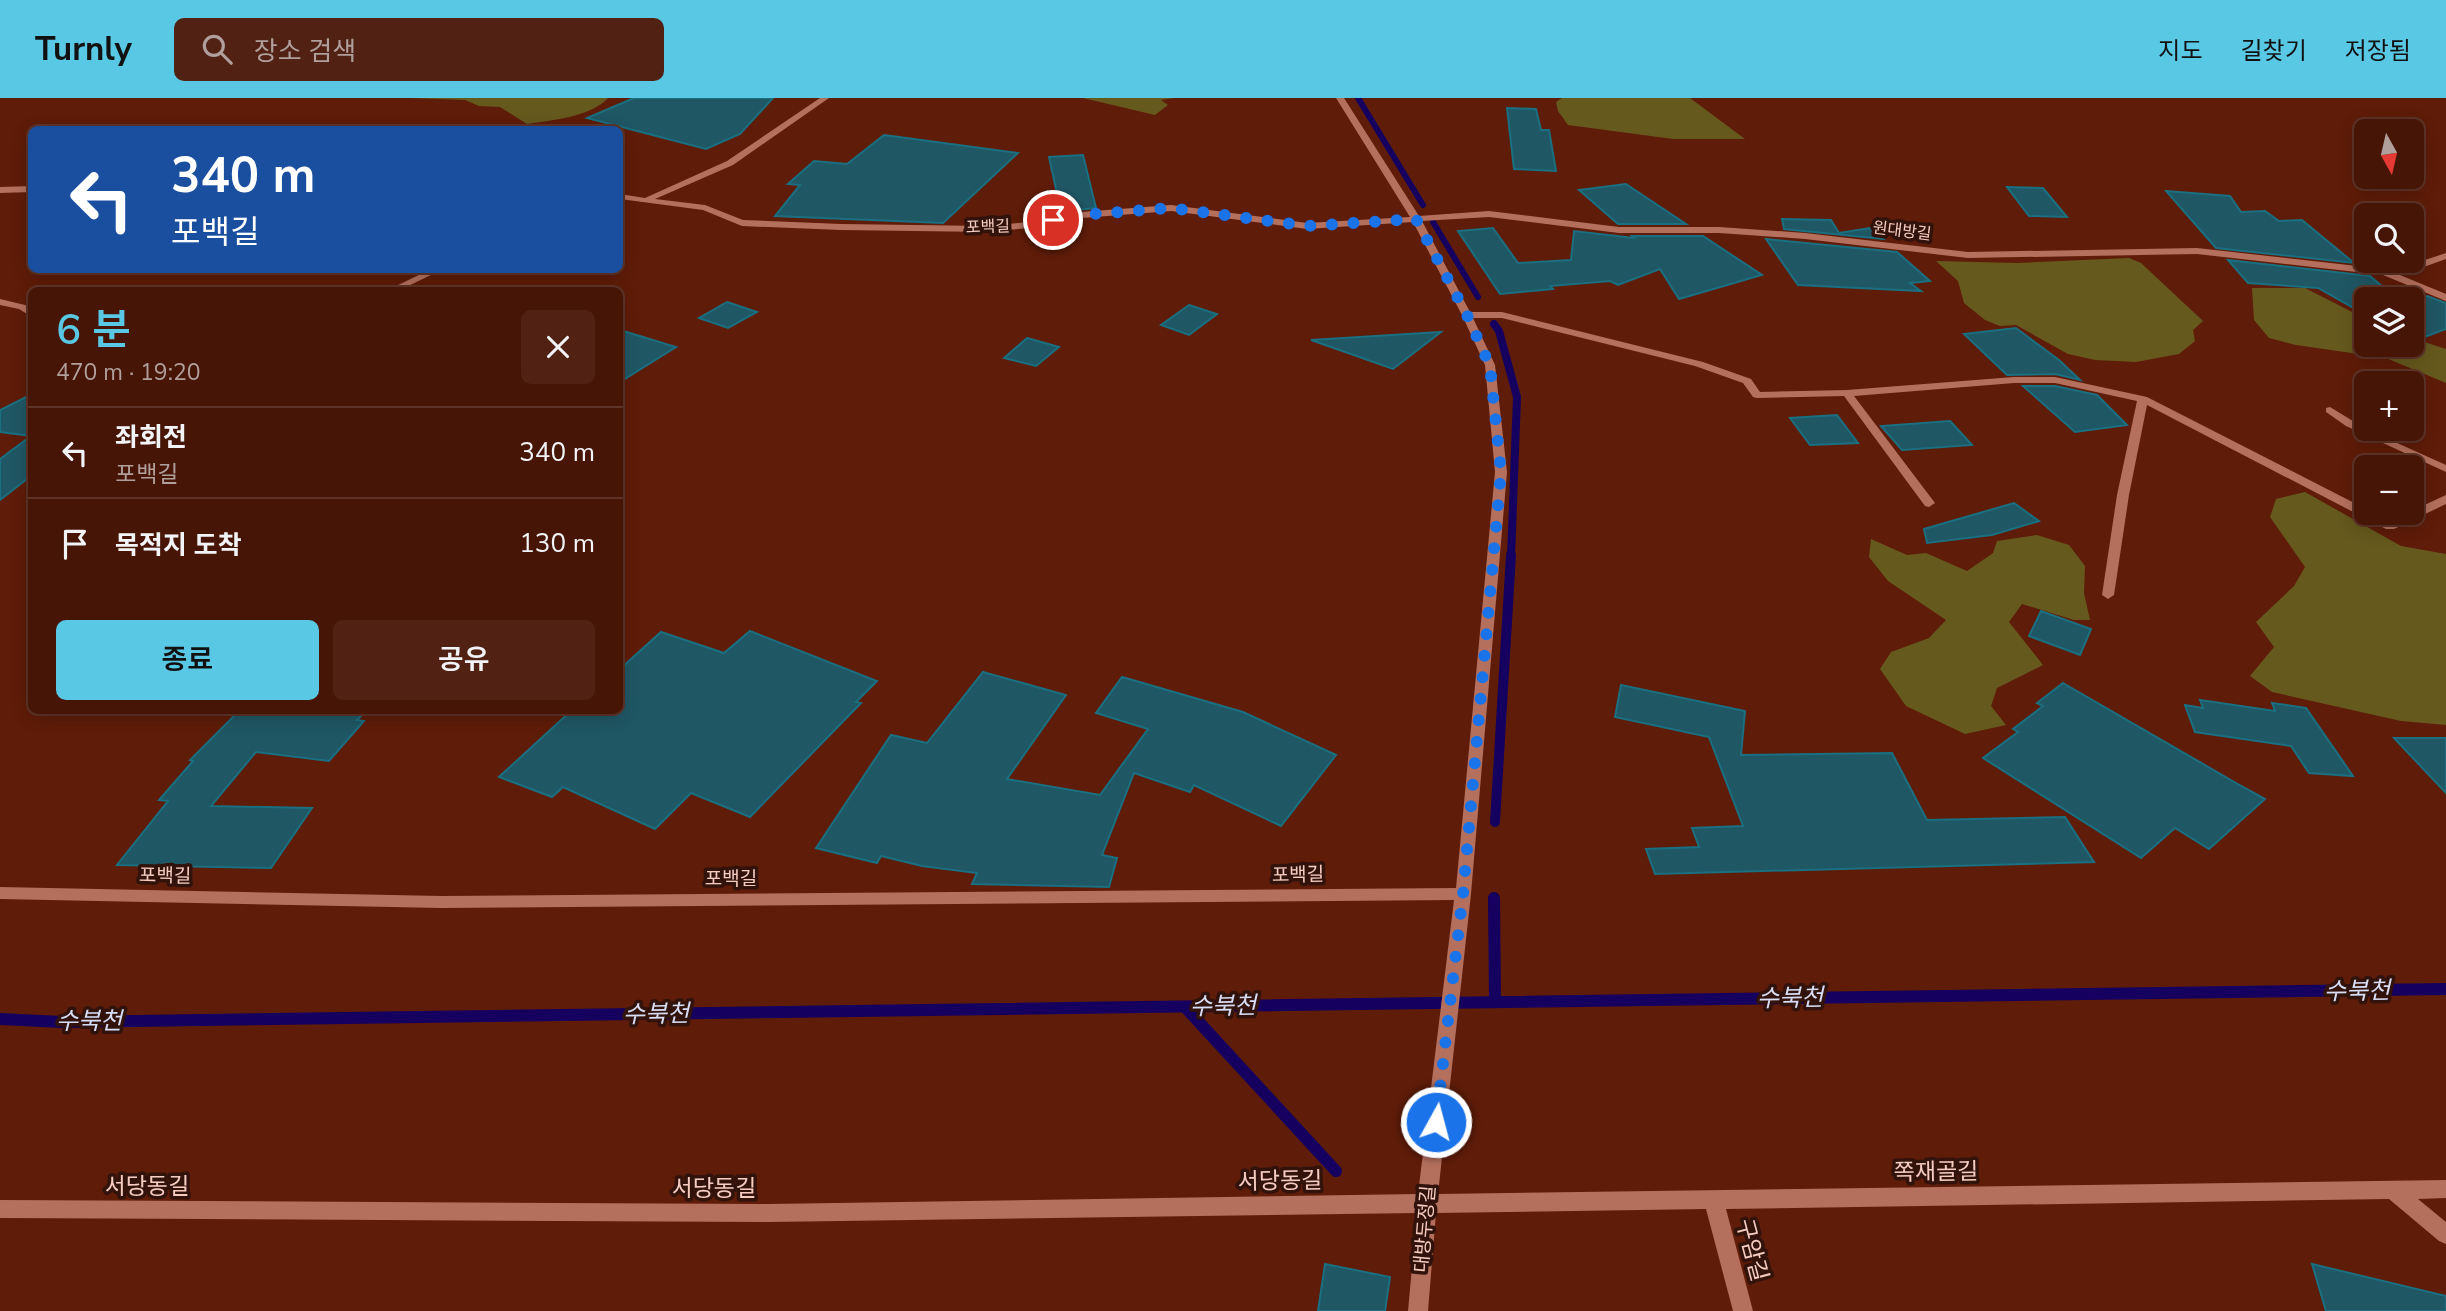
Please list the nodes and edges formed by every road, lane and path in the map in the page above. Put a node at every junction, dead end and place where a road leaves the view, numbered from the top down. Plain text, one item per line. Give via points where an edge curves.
1 (825, 98) edge
2 (1340, 98) edge
3 (28, 189) edge
4 (0, 190) edge
5 (623, 197) edge
6 (646, 200) junction
7 (1416, 219) junction
8 (2446, 256) edge
9 (2424, 264) edge
10 (2354, 269) edge
11 (430, 273) edge
12 (2386, 273) edge
13 (399, 287) edge
14 (2446, 298) edge
15 (1, 302) edge
16 (28, 311) edge
17 (1467, 315) junction
18 (1847, 393) junction
19 (2143, 399) junction
20 (2330, 410) dead end
21 (2446, 469) edge
22 (2446, 499) edge
23 (1929, 503) dead end
24 (2108, 595) dead end
25 (0, 893) edge
26 (1463, 894) junction
27 (2446, 1189) edge
28 (2393, 1190) junction
29 (1714, 1201) junction
30 (1428, 1204) junction
31 (0, 1209) edge
32 (2446, 1234) edge
33 (1418, 1311) edge
34 (1742, 1311) edge

1 - 6 street via 730,163
2 - 7 street, 대방두정길
3 - 4 street
5 - 6 street, 포백길
6 - 7 street, 포백길 via 705,208 741,223 841,227 988,229 1171,208 1307,226
7 - 10 street, 원대방길 via 1489,214 1619,230 1805,236 1968,255 2197,251
7 - 17 street, 대방두정길
8 - 9 street, 원대방길
11 - 13 street
12 - 14 street, 원대방길
15 - 16 street
17 - 18 street via 1502,315 1699,364 1747,381 1757,395
17 - 26 street, 대방두정길 via 1490,366 1501,472
18 - 19 street via 2055,380
18 - 23 street
19 - 22 street via 2389,526
19 - 24 street
20 - 21 street
25 - 26 street, 포백길 via 441,902
26 - 30 street, 대방두정길
27 - 28 street, 쪽재골길
28 - 29 street, 쪽재골길
28 - 32 street
29 - 30 street, 쪽재골길
29 - 34 street, 구암길
30 - 31 street, 서당동길 via 769,1213
30 - 33 street, 대방두정길

